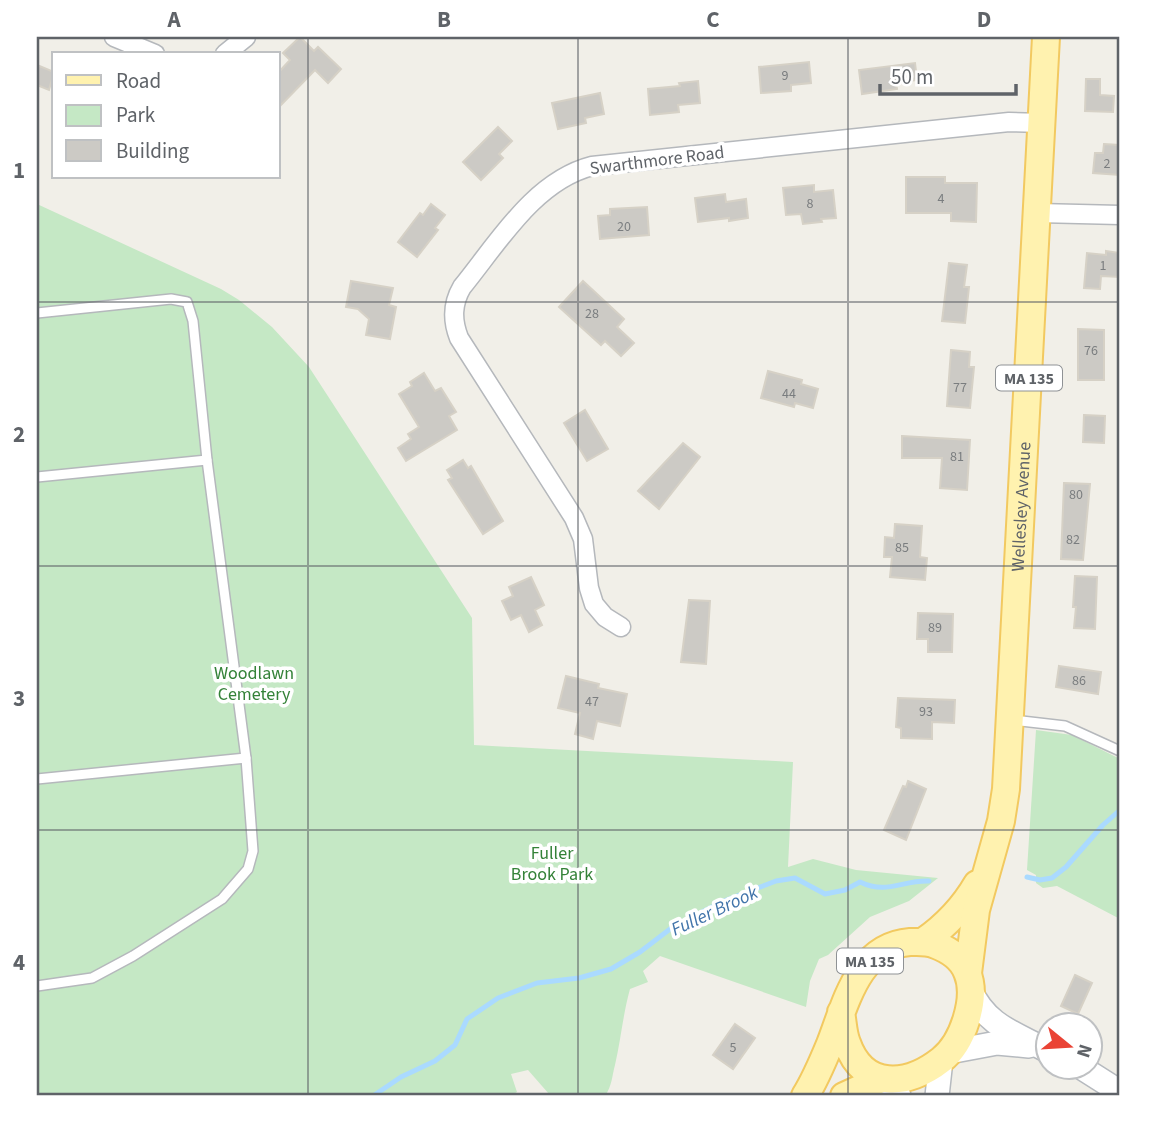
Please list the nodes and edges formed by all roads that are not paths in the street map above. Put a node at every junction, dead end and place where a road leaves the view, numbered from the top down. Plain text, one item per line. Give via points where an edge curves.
1 (114, 37) edge
2 (246, 37) edge
3 (1046, 37) edge
4 (150, 52) edge
5 (227, 52) edge
6 (1042, 123) junction
7 (1038, 212) junction
8 (1120, 215) edge
9 (37, 313) edge
10 (206, 460) junction
11 (37, 477) edge
12 (621, 627) dead end
13 (1011, 720) junction
14 (1120, 751) edge
15 (246, 758) junction
16 (37, 779) edge
17 (988, 866) junction
18 (924, 941) junction
19 (969, 981) junction
20 (37, 986) edge
21 (841, 1012) junction
22 (1034, 1043) edge
23 (1034, 1047) edge
24 (945, 1056) junction
25 (1101, 1080) edge
26 (888, 1085) edge
27 (1120, 1092) edge
28 (805, 1096) edge
29 (844, 1096) edge
30 (937, 1096) edge

1 - 4 street
2 - 5 street
3 - 6 main road, Wellesley Avenue / MA 135
6 - 7 main road, Wellesley Avenue / MA 135
6 - 12 street, Swarthmore Road via 1009,122 606,164 570,173 532,202 462,288 454,321 459,338 574,518 583,539 594,604
7 - 8 street
7 - 13 main road, Wellesley Avenue / MA 135
9 - 10 lane via 170,299 187,302 193,321
10 - 11 lane
10 - 15 lane
13 - 14 lane via 1065,726
13 - 17 main road, Wellesley Avenue / MA 135 via 1003,812
15 - 16 lane
15 - 20 lane via 253,851 248,869 222,899 92,978
17 - 18 main road, MA 135 via 961,909
17 - 19 main road, Wellesley Avenue / MA 135 via 976,910
18 - 19 main road via 958,958
18 - 21 main road, MA 135 via 899,943 877,954 862,969
19 - 22 street via 981,1010 993,1022
19 - 24 main road, MA 135 via 970,1004 964,1024
21 - 26 main road via 851,1052 868,1073
21 - 28 main road, MA 135
23 - 24 street via 998,1043
24 - 26 main road
24 - 30 street
25 - 27 street
26 - 29 main road

